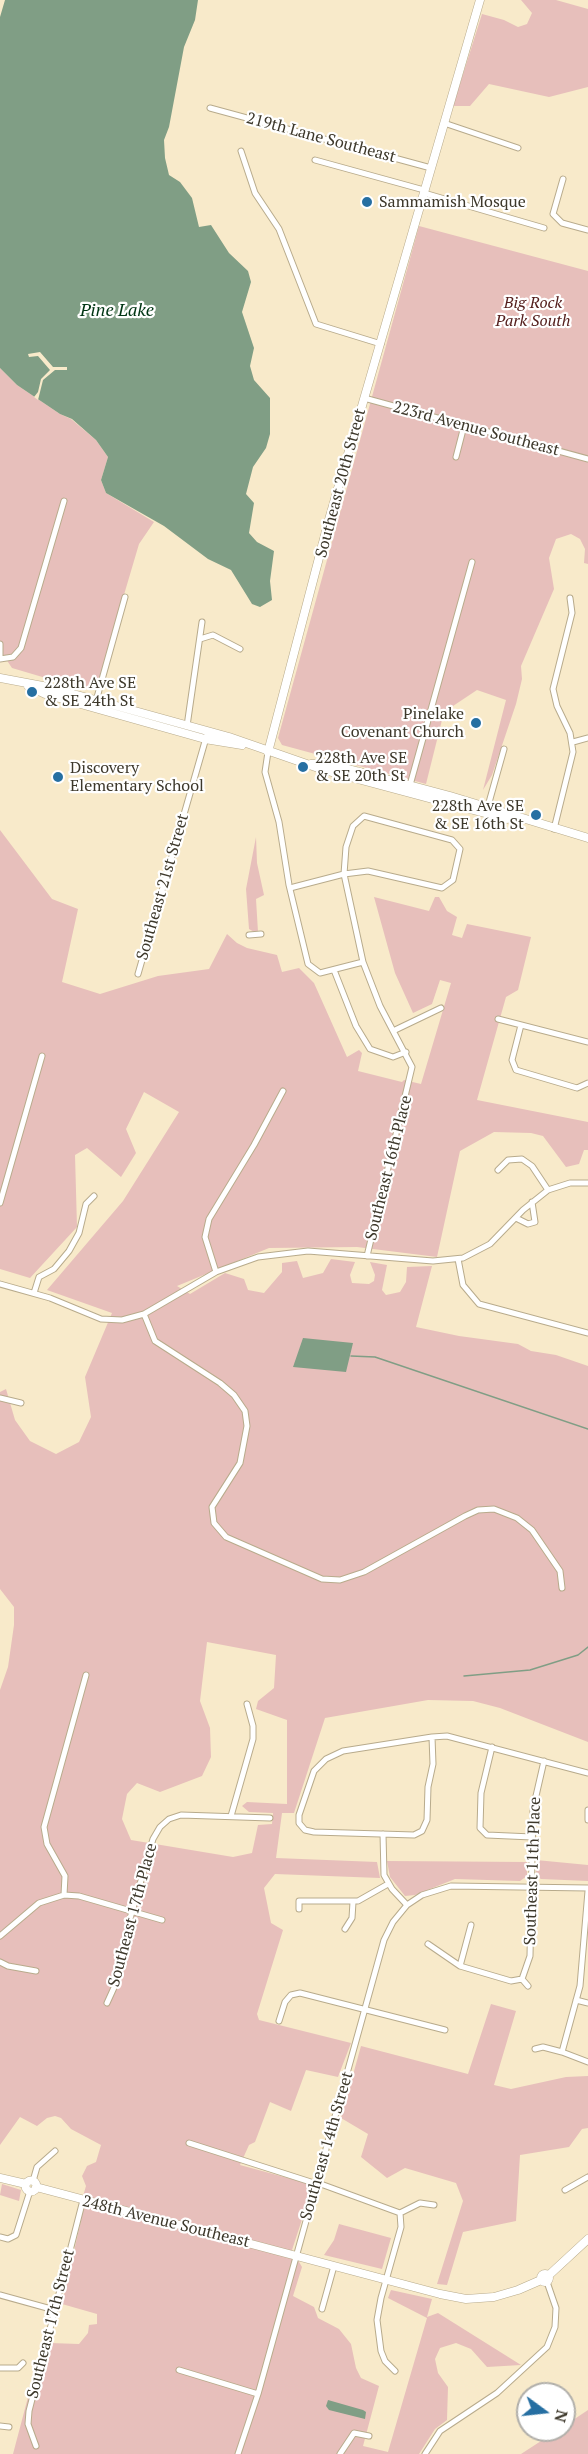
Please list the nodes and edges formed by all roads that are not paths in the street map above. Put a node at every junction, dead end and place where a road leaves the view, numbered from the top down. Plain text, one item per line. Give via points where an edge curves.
1 (480, 0) edge
2 (210, 108) dead end
3 (444, 123) junction
4 (518, 148) dead end
5 (241, 151) dead end
6 (315, 160) dead end
7 (431, 168) junction
8 (562, 179) dead end
9 (424, 191) junction
10 (544, 228) dead end
11 (588, 230) edge
12 (381, 344) junction
13 (364, 398) junction
14 (464, 426) junction
15 (456, 457) dead end
16 (588, 459) edge
17 (64, 501) dead end
18 (472, 562) dead end
19 (125, 597) dead end
20 (570, 598) dead end
21 (202, 622) dead end
22 (200, 639) junction
23 (0, 644) edge
24 (240, 649) dead end
25 (0, 659) edge
26 (0, 678) edge
27 (22, 683) junction
28 (96, 701) junction
29 (131, 717) junction
30 (160, 719) junction
31 (187, 726) junction
32 (207, 735) junction
33 (588, 738) edge
34 (573, 742) junction
35 (504, 749) dead end
36 (268, 752) junction
37 (310, 764) junction
38 (410, 785) junction
39 (488, 806) junction
40 (514, 817) junction
41 (554, 829) junction
42 (588, 838) edge
43 (344, 874) junction
44 (290, 888) junction
45 (261, 934) dead end
46 (249, 935) dead end
47 (363, 962) junction
48 (334, 970) junction
49 (138, 974) dead end
50 (441, 1008) dead end
51 (498, 1019) dead end
52 (521, 1025) junction
53 (393, 1030) junction
54 (588, 1042) edge
55 (406, 1053) junction
56 (42, 1056) dead end
57 (587, 1084) edge
58 (284, 1091) dead end
59 (498, 1170) dead end
60 (588, 1183) edge
61 (548, 1190) junction
62 (94, 1197) dead end
63 (532, 1202) junction
64 (0, 1203) edge
65 (516, 1218) junction
66 (367, 1256) junction
67 (458, 1259) junction
68 (216, 1272) junction
69 (0, 1284) edge
70 (34, 1293) junction
71 (144, 1314) junction
72 (588, 1334) edge
73 (0, 1398) edge
74 (21, 1403) dead end
75 (562, 1588) dead end
76 (86, 1676) dead end
77 (247, 1704) dead end
78 (432, 1737) junction
79 (492, 1747) junction
80 (544, 1761) junction
81 (588, 1773) edge
82 (588, 1810) edge
83 (231, 1816) junction
84 (270, 1818) dead end
85 (588, 1820) edge
86 (382, 1834) junction
87 (532, 1837) junction
88 (388, 1884) junction
89 (531, 1886) junction
90 (588, 1889) edge
91 (64, 1895) junction
92 (353, 1902) junction
93 (407, 1905) junction
94 (299, 1909) dead end
95 (132, 1910) junction
96 (162, 1920) dead end
97 (471, 1924) dead end
98 (345, 1929) dead end
99 (586, 1932) edge
100 (0, 1936) edge
101 (428, 1944) dead end
102 (0, 1962) edge
103 (460, 1966) junction
104 (36, 1971) dead end
105 (522, 1979) junction
106 (528, 1986) dead end
107 (576, 2000) junction
108 (107, 2003) dead end
109 (588, 2003) edge
110 (365, 2009) junction
111 (279, 2021) dead end
112 (445, 2030) dead end
113 (535, 2049) dead end
114 (562, 2052) junction
115 (588, 2062) edge
116 (189, 2143) dead end
117 (55, 2151) dead end
118 (588, 2177) edge
119 (0, 2178) edge
120 (317, 2183) junction
121 (31, 2186) junction
122 (565, 2190) dead end
123 (83, 2200) junction
124 (434, 2205) dead end
125 (400, 2213) junction
126 (0, 2237) edge
127 (588, 2239) edge
128 (296, 2256) junction
129 (334, 2266) junction
130 (545, 2279) junction
131 (386, 2280) junction
132 (0, 2295) edge
133 (51, 2309) dead end
134 (322, 2309) dead end
135 (23, 2363) dead end
136 (0, 2368) edge
137 (179, 2370) dead end
138 (395, 2371) dead end
139 (258, 2394) junction
140 (0, 2426) edge
141 (9, 2427) dead end
142 (369, 2436) dead end
143 (36, 2446) dead end
144 (238, 2454) edge
145 (340, 2454) edge
146 (425, 2454) edge

1 - 3 street, Southeast 20th Street
2 - 7 street, 219th Lane Southeast
3 - 4 street
3 - 7 street, Southeast 20th Street
5 - 12 street via 251,185 279,229 316,324
6 - 9 street
7 - 9 street, Southeast 20th Street
8 - 11 street via 553,214 562,223
9 - 10 street
9 - 12 street, Southeast 20th Street
12 - 13 street, Southeast 20th Street
13 - 14 street, 223rd Avenue Southeast
13 - 36 street, Southeast 20th Street
14 - 15 street
14 - 16 street, 223rd Avenue Southeast
17 - 25 street via 21,648 13,657
18 - 38 street
19 - 28 street
20 - 34 street via 572,613 552,689
21 - 22 street
22 - 24 street via 213,634
22 - 31 street
23 - 25 street
26 - 27 street
27 - 28 street
27 - 29 street via 45,694
28 - 30 street
29 - 30 street
29 - 32 street
30 - 31 street
31 - 32 street
32 - 36 street
32 - 49 street, Southeast 21st Street
33 - 34 street
34 - 41 street
35 - 39 street
36 - 37 street
36 - 44 street, Southeast 20th Street via 265,772 279,822
37 - 38 street via 326,763
37 - 40 street via 507,819
38 - 39 street
39 - 40 street
40 - 41 street
41 - 42 street
43 - 43 street via 346,847 356,821 362,817 452,840 460,849 453,880 442,888 377,872
43 - 44 street
43 - 47 street
44 - 48 street, Southeast 20th Street via 308,964 320,973
45 - 46 street
47 - 48 street
47 - 53 street
48 - 55 street via 369,1049 393,1057
50 - 53 street
51 - 52 street
52 - 54 street
52 - 57 street via 513,1068 577,1088
53 - 55 street
55 - 66 street, Southeast 16th Place via 412,1067 411,1081
56 - 64 street
58 - 68 street via 209,1219 205,1237
59 - 61 street via 508,1160 522,1159 539,1174
60 - 61 street via 570,1183
61 - 63 street
62 - 70 street via 86,1204 79,1233 69,1251 58,1266 39,1277
63 - 65 street
63 - 65 street via 535,1222 528,1224
65 - 67 street via 490,1244
66 - 67 street
66 - 68 street via 291,1252 258,1257
67 - 72 street via 463,1286 479,1304
68 - 71 street
69 - 70 street
70 - 71 street via 108,1321
71 - 75 street via 155,1341 220,1383 245,1411 247,1433 240,1463 212,1507 214,1523 226,1537 322,1578 340,1580 364,1572 478,1510 494,1509 517,1518 532,1530 560,1571
73 - 74 street
76 - 91 street via 45,1822 47,1844 65,1876
77 - 83 street via 253,1739
78 - 79 street via 454,1737
78 - 86 street via 433,1764 424,1828 414,1834
78 - 86 street via 343,1751 321,1762 310,1777 298,1819 302,1827 309,1831
79 - 80 street
79 - 87 street via 481,1793 480,1825 484,1833 492,1836
80 - 81 street
80 - 87 street, Southeast 11th Place via 534,1797
82 - 85 street
83 - 84 street
83 - 95 street, Southeast 17th Place via 181,1815 160,1827
86 - 88 street via 382,1866
87 - 89 street, Southeast 11th Place
88 - 92 street
88 - 93 street
89 - 90 street
89 - 93 street via 451,1886 431,1891
89 - 105 street, Southeast 11th Place via 530,1956
90 - 99 street
91 - 95 street
91 - 100 street via 39,1903
92 - 94 street via 299,1901
92 - 98 street via 352,1918
93 - 110 street, Southeast 14th Street via 388,1932
95 - 96 street
95 - 108 street, Southeast 17th Place via 119,1975
97 - 103 street
99 - 107 street
101 - 103 street
102 - 104 street
103 - 105 street via 511,1981
105 - 106 street
107 - 109 street
107 - 114 street
110 - 111 street via 295,1993 285,2002
110 - 112 street
110 - 120 street, Southeast 14th Street
113 - 114 street
114 - 115 street
116 - 120 street
117 - 121 street via 37,2167
118 - 122 street
119 - 121 street, 248th Avenue Southeast
120 - 125 street
120 - 128 street, Southeast 14th Street
121 - 123 street, 248th Avenue Southeast
121 - 126 street via 14,2237
123 - 128 street, 248th Avenue Southeast
123 - 143 street, Southeast 17th Street via 29,2411 28,2424
124 - 125 street via 420,2203
125 - 131 street via 401,2227
127 - 130 street
128 - 129 street, 248th Avenue Southeast
128 - 139 street, Southeast 14th Street
129 - 131 street, 248th Avenue Southeast
129 - 134 street
130 - 131 street, 248th Avenue Southeast via 506,2294 466,2299
130 - 146 street via 554,2297 556,2318 547,2347 497,2393 440,2431
131 - 138 street via 378,2328 385,2361
132 - 133 street
135 - 136 street via 18,2368
137 - 139 street
139 - 144 street, Southeast 14th Street
140 - 141 street
142 - 145 street via 354,2433

